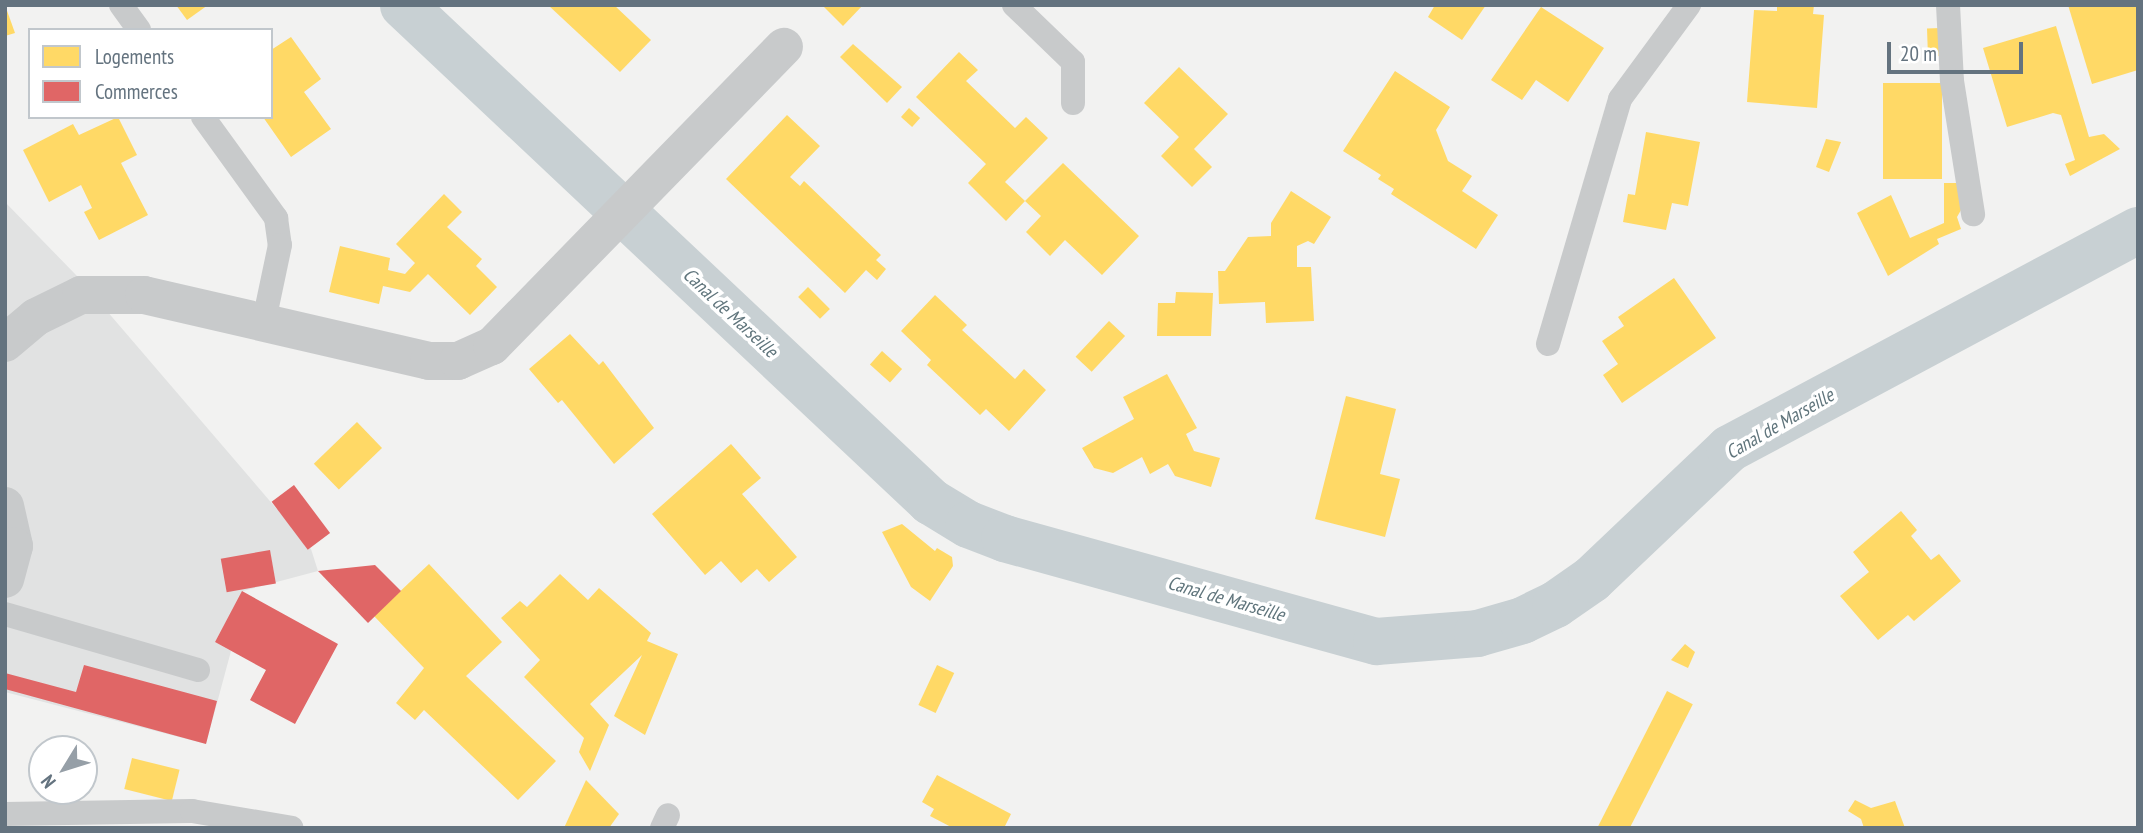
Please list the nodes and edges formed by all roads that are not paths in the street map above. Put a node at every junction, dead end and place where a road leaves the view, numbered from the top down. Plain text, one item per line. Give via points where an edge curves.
1 (121, 5) edge
2 (1014, 5) edge
3 (1689, 5) edge
4 (1948, 5) edge
5 (138, 28) edge
6 (784, 47) dead end
7 (1073, 103) dead end
8 (204, 119) edge
9 (1973, 214) dead end
10 (264, 321) junction
11 (5, 343) edge
12 (1548, 344) dead end
13 (5, 506) edge
14 (5, 579) edge
15 (5, 614) edge
16 (198, 670) dead end
17 (5, 814) edge
18 (292, 828) edge

1 - 5 lane
2 - 7 lane via 1073,62
3 - 12 lane via 1620,99
4 - 9 lane via 1952,81
6 - 10 street via 492,346 458,361 429,362
8 - 10 lane via 276,218 281,245
10 - 11 street via 144,295 80,295 36,317
13 - 14 street via 14,545
15 - 16 lane
17 - 18 lane via 192,811

